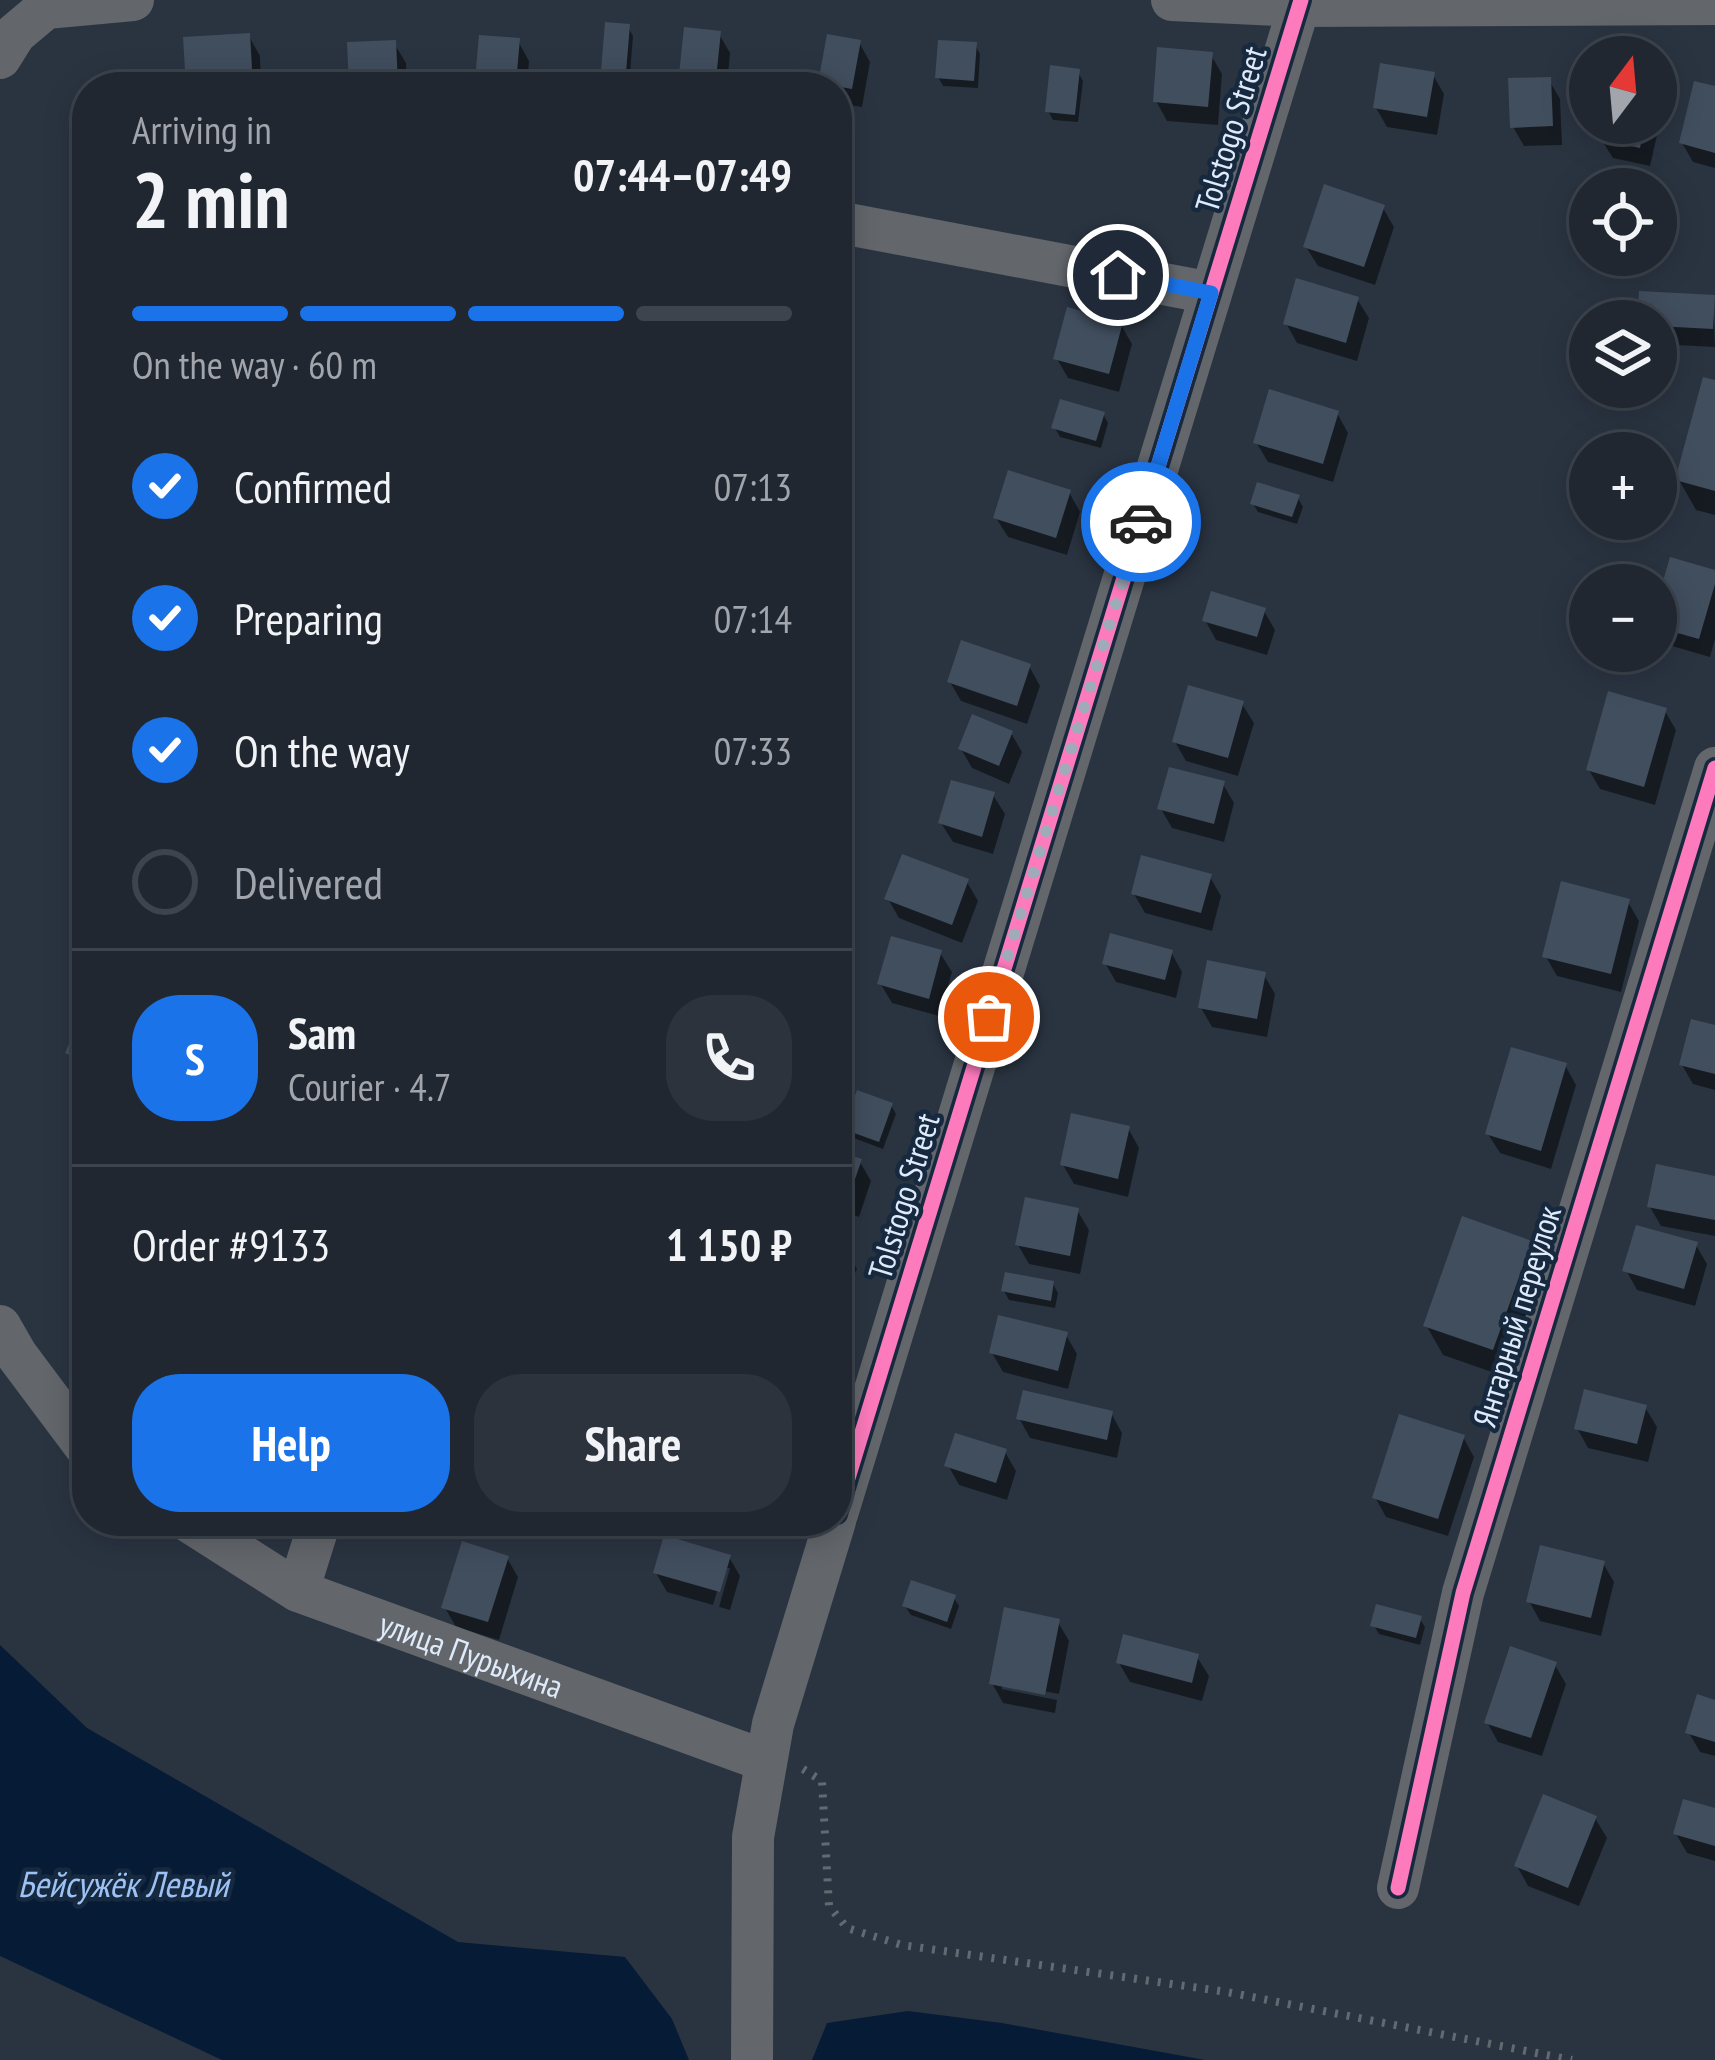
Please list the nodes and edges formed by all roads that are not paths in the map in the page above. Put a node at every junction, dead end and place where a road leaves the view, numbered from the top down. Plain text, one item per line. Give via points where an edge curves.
1 (133, 0) edge
2 (1172, 0) edge
3 (1300, 3) edge
4 (1715, 4) edge
5 (0, 58) edge
6 (852, 225) edge
7 (1211, 293) junction
8 (1715, 768) edge
9 (0, 1326) edge
10 (72, 1429) edge
11 (852, 1466) edge
12 (212, 1536) edge
13 (315, 1536) edge
14 (830, 1536) edge
15 (298, 1591) junction
16 (766, 1762) junction
17 (1398, 1888) dead end
18 (752, 2060) edge

1 - 5 street via 46,8
2 - 3 street
3 - 4 street
3 - 7 street, Tolstogo Street
6 - 7 street
7 - 11 street, Tolstogo Street
8 - 17 street, Янтарный переулок via 1463,1593
9 - 10 street
12 - 15 street, улица Пурыхина
13 - 15 street
14 - 16 street, Tolstogo Street
15 - 16 street, улица Пурыхина
16 - 18 street, Tolstogo Street via 753,1837

